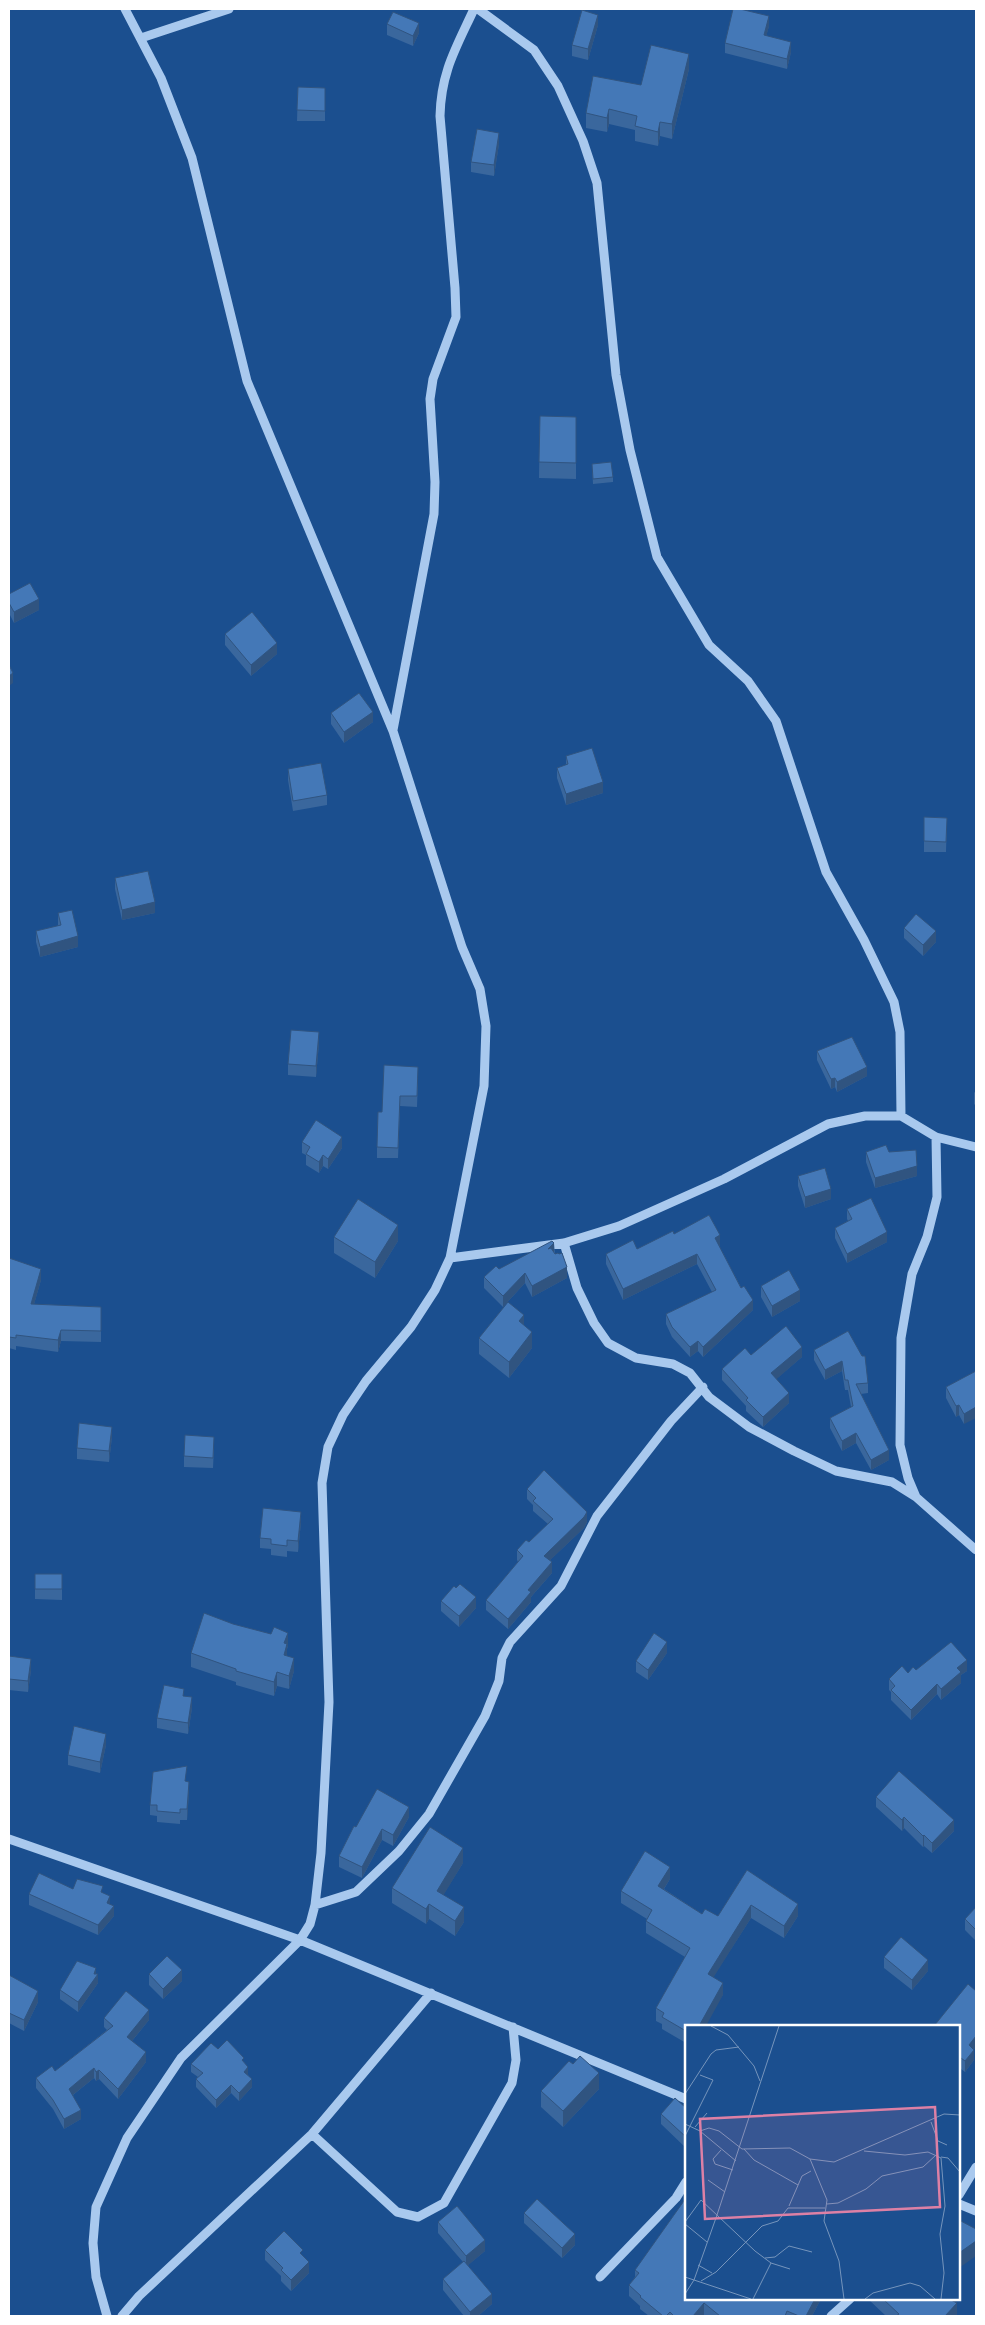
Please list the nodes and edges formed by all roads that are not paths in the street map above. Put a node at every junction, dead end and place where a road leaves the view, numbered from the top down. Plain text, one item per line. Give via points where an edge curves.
1 (125, 9) edge
2 (229, 9) edge
3 (474, 9) edge
4 (478, 9) edge
5 (141, 38) junction
6 (393, 731) junction
7 (901, 1116) junction
8 (936, 1137) junction
9 (976, 1147) edge
10 (564, 1243) junction
11 (450, 1258) junction
12 (703, 1387) junction
13 (916, 1497) junction
14 (976, 1550) edge
15 (9, 1839) edge
16 (315, 1905) junction
17 (300, 1940) junction
18 (431, 1993) junction
19 (513, 2027) junction
20 (685, 2100) edge
21 (312, 2134) junction
22 (976, 2167) edge
23 (685, 2184) edge
24 (960, 2193) edge
25 (960, 2204) edge
26 (976, 2211) edge
27 (600, 2277) dead end
28 (849, 2300) edge
29 (107, 2316) edge
30 (122, 2316) edge
31 (831, 2316) edge

1 - 5 street
2 - 5 street
3 - 6 street via 447,67 441,91 440,116 456,317 433,379 430,399 434,514
4 - 7 street via 534,50 558,86 583,141 597,183 616,374 630,450 657,557 709,645 748,681 776,721 826,872 894,1002 900,1032
5 - 6 street via 161,78 192,158 247,380
6 - 11 street via 462,947 480,989 486,1026 484,1086
7 - 8 street
7 - 10 street via 865,1116 828,1124 715,1183 619,1226
8 - 9 street
8 - 13 street via 938,1197 912,1274 900,1338 900,1445
10 - 11 street
10 - 12 street via 577,1288 608,1344 636,1358 674,1364 690,1373
11 - 16 street via 435,1290 411,1326 343,1415 328,1447 322,1483 329,1702
12 - 13 street via 709,1397 748,1427 794,1451 836,1470 892,1482
12 - 16 street via 671,1421 596,1516 561,1586 510,1642 485,1716 429,1814 399,1851 356,1892
13 - 14 street
15 - 17 street
16 - 17 street via 310,1924
17 - 18 street
17 - 29 street via 181,2058 127,2138 96,2207 92,2243
18 - 19 street
18 - 21 street
19 - 20 street
19 - 21 street via 516,2060 512,2084 444,2203 418,2217 397,2212
21 - 30 street
22 - 24 street
23 - 27 street via 676,2198
25 - 26 street
28 - 31 street

